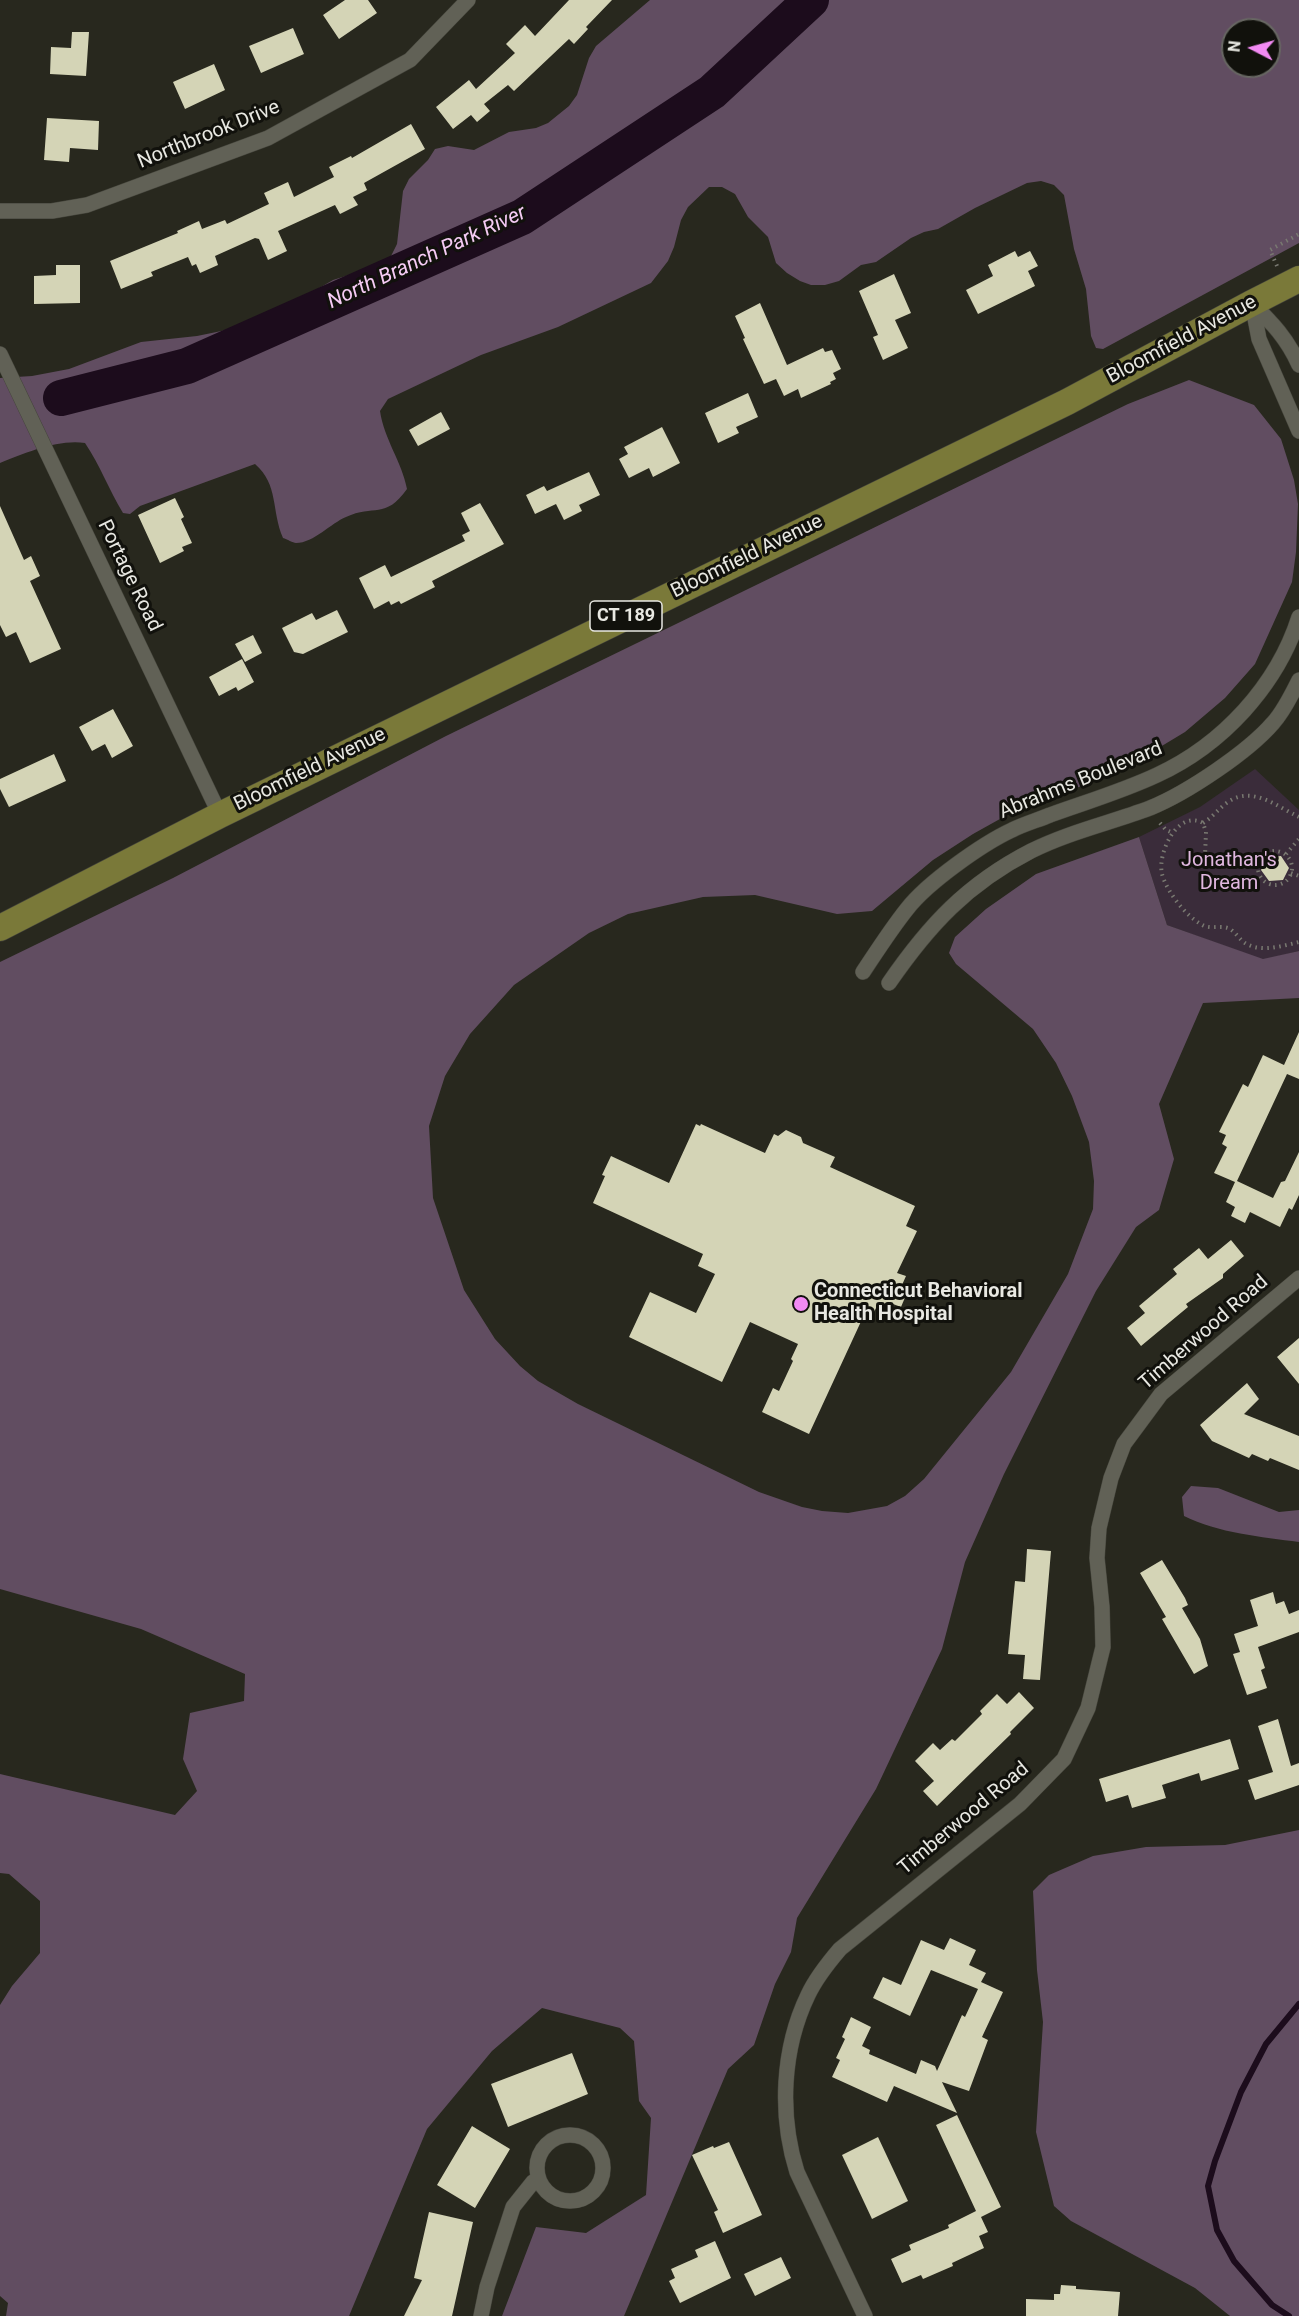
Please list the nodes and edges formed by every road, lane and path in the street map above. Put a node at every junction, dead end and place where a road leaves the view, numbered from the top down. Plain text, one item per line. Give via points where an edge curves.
1 (468, 0) edge
2 (0, 211) edge
3 (1299, 234) edge
4 (1292, 283) edge
5 (1252, 303) junction
6 (0, 354) edge
7 (1299, 365) edge
8 (1299, 431) edge
9 (1299, 617) edge
10 (1299, 680) edge
11 (220, 814) junction
12 (1299, 818) edge
13 (1160, 822) dead end
14 (1203, 823) junction
15 (1173, 833) junction
16 (1299, 840) edge
17 (1286, 854) junction
18 (1258, 866) junction
19 (1292, 873) junction
20 (1299, 876) edge
21 (0, 928) edge
22 (1299, 942) edge
23 (863, 972) dead end
24 (890, 983) dead end
25 (1299, 1278) edge
26 (538, 2179) junction
27 (481, 2316) edge
28 (865, 2316) edge

1 - 2 street, Northbrook Drive via 410,60 268,138 87,205 52,211
3 - 4 path via 1270,250
4 - 5 main road, Bloomfield Avenue / CT 189
5 - 7 street via 1291,345
5 - 8 street via 1259,339
5 - 11 main road, Bloomfield Avenue / CT 189 via 1067,402
6 - 11 street, Portage Road
9 - 23 street, Abrahms Boulevard via 1274,673 1253,701 1208,745 1157,775 1013,829 978,850 908,907
10 - 24 street via 1275,721 1253,742 1177,795 1057,840 969,890 918,942
11 - 21 main road, Bloomfield Avenue / CT 189
12 - 14 path via 1264,798 1247,796 1230,800
13 - 15 path
14 - 15 path via 1188,821
14 - 18 path via 1207,859 1220,865
15 - 22 path via 1165,846 1162,874 1178,901 1199,924 1228,928 1258,948
16 - 17 path
17 - 18 path via 1275,850 1267,853
17 - 19 path via 1292,863
18 - 19 path via 1260,876 1271,884 1284,883
19 - 20 path
25 - 28 street, Timberwood Road via 1161,1394 1125,1444 1111,1478 1100,1528 1097,1558 1101,1655 1088,1708 1064,1759 1020,1804 840,1949 808,1996 785,2085 789,2148 796,2172
26 - 26 street via 538,2158 550,2140 570,2134 581,2136 598,2148 604,2168 597,2188 581,2200 560,2200 543,2188
26 - 27 street via 513,2207

